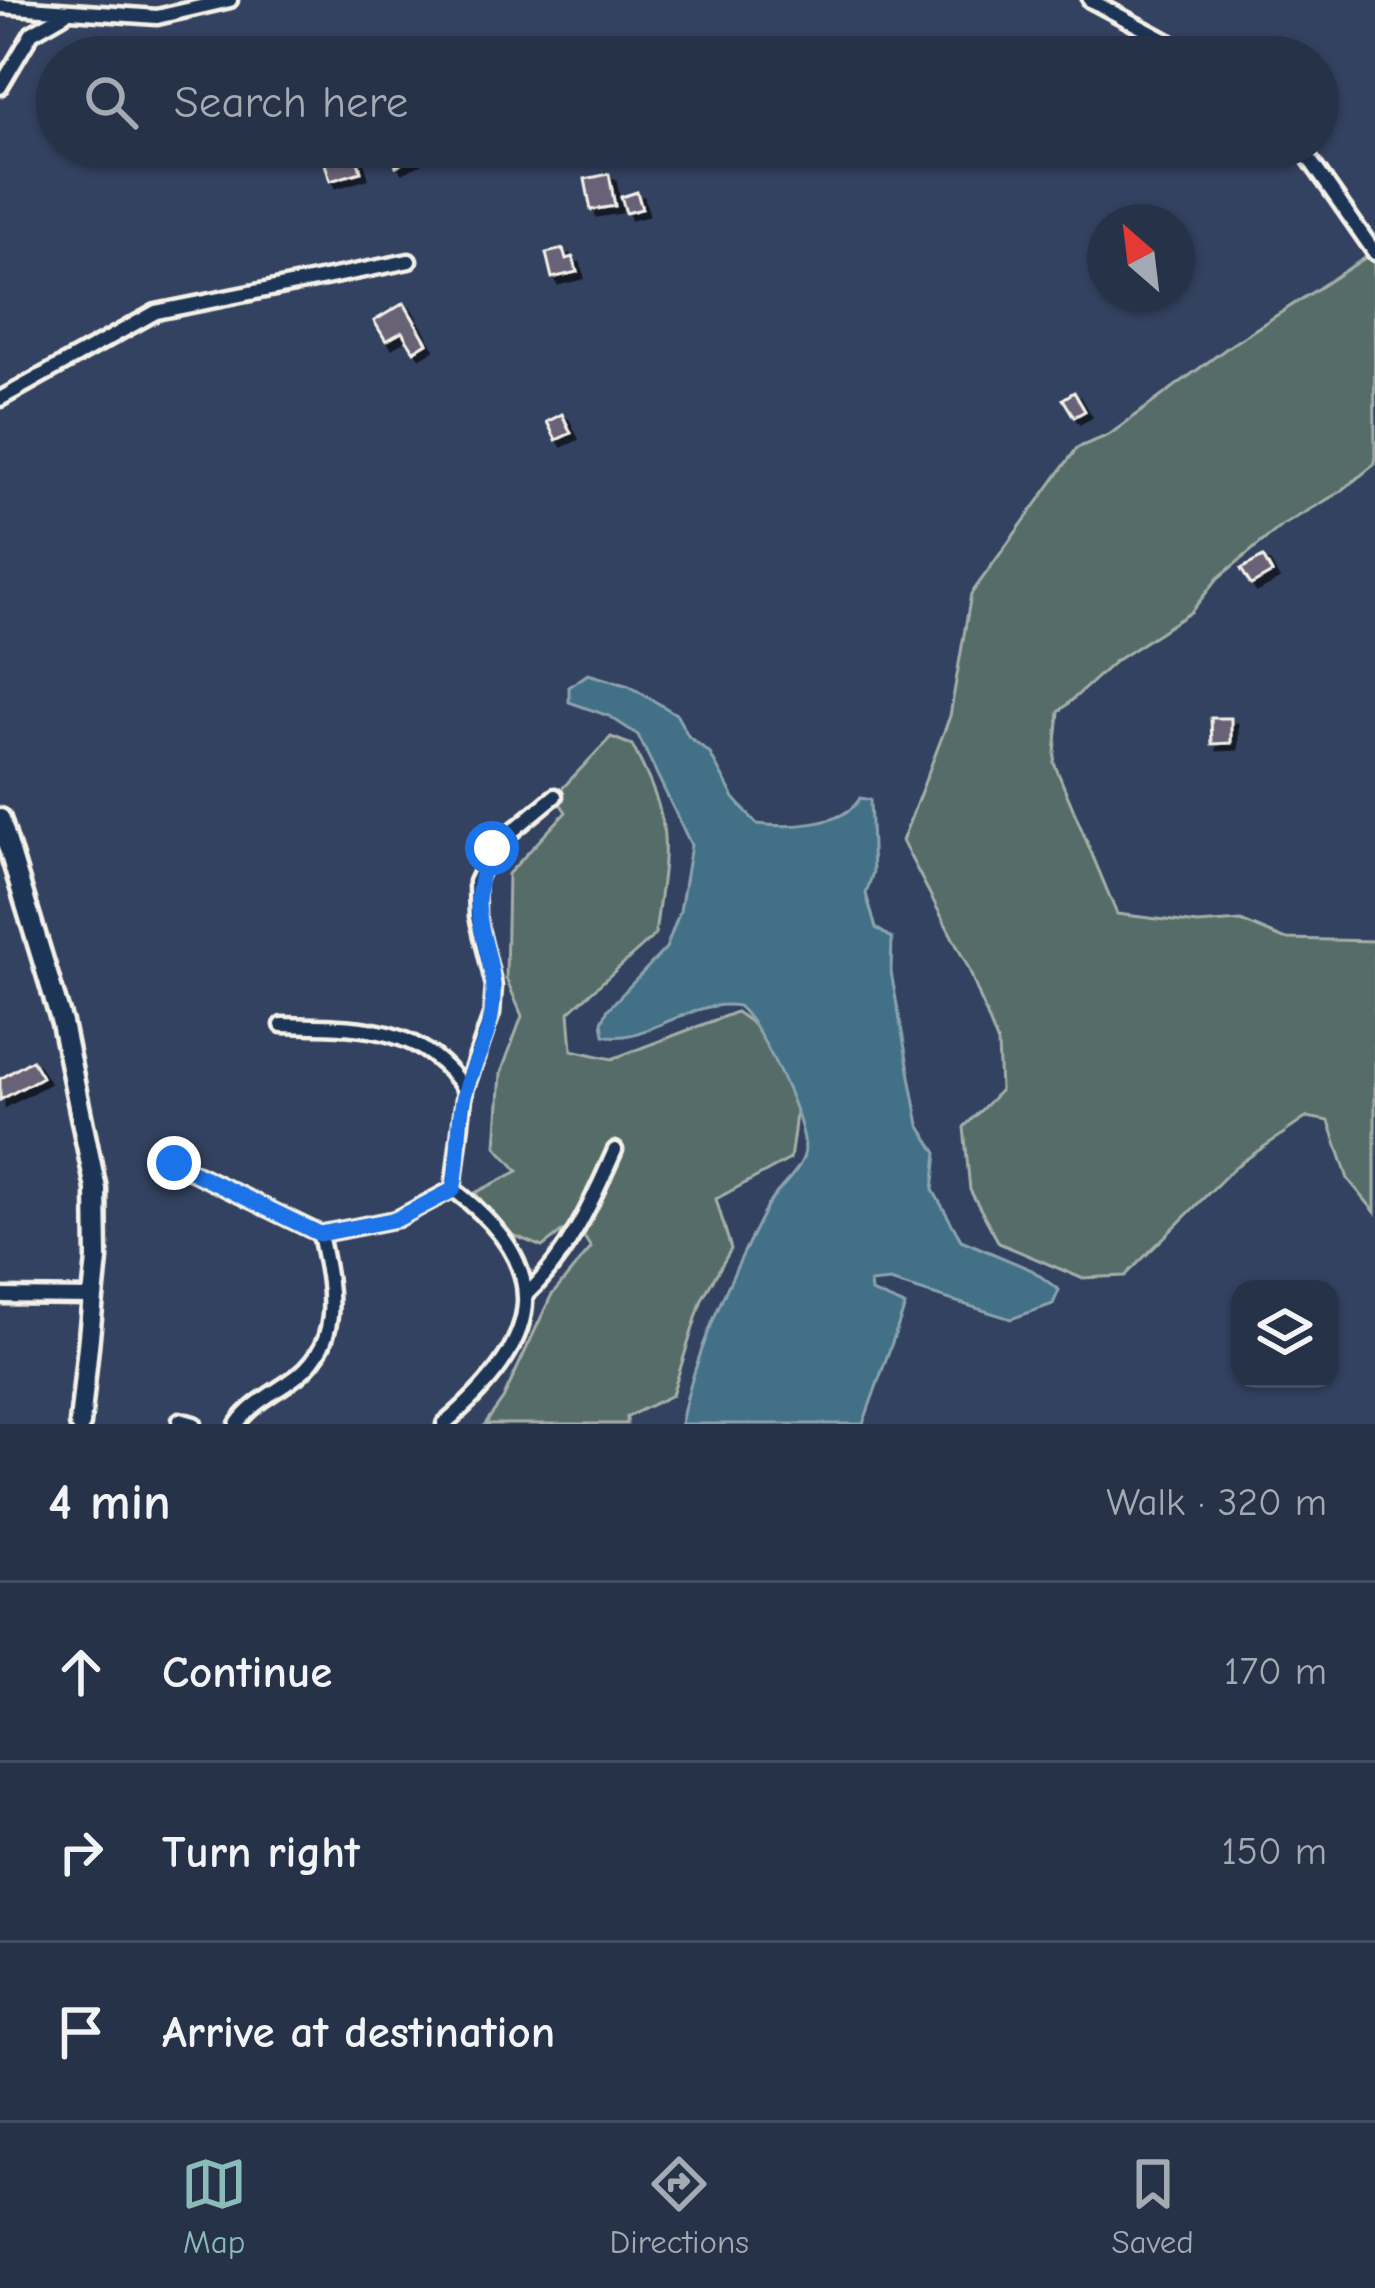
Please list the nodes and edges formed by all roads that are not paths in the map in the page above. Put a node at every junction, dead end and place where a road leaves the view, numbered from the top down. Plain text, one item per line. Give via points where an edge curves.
1 (230, 0) edge
2 (1090, 0) edge
3 (0, 6) edge
4 (66, 13) junction
5 (1158, 36) edge
6 (0, 87) edge
7 (1316, 168) edge
8 (1375, 253) edge
9 (409, 261) dead end
10 (0, 399) edge
11 (555, 796) dead end
12 (0, 819) edge
13 (282, 1025) dead end
14 (465, 1090) junction
15 (614, 1150) dead end
16 (174, 1163) dead end
17 (453, 1190) junction
18 (320, 1234) junction
19 (527, 1294) junction
20 (0, 1295) edge
21 (93, 1297) junction
22 (80, 1424) edge
23 (236, 1424) edge
24 (444, 1424) edge

1 - 4 street via 157,16
2 - 5 street
3 - 4 street
4 - 6 street via 32,33
7 - 8 street
9 - 10 street via 156,312
11 - 14 street via 492,848 476,882 493,1000
12 - 21 street via 89,1141
13 - 14 street via 393,1036 430,1050
14 - 17 street
15 - 19 street via 552,1271
16 - 18 street
17 - 18 street via 397,1219
17 - 19 street via 490,1217 523,1271
18 - 23 street via 334,1298 327,1339 298,1376
19 - 24 street via 525,1328 512,1352
20 - 21 street
21 - 22 street

